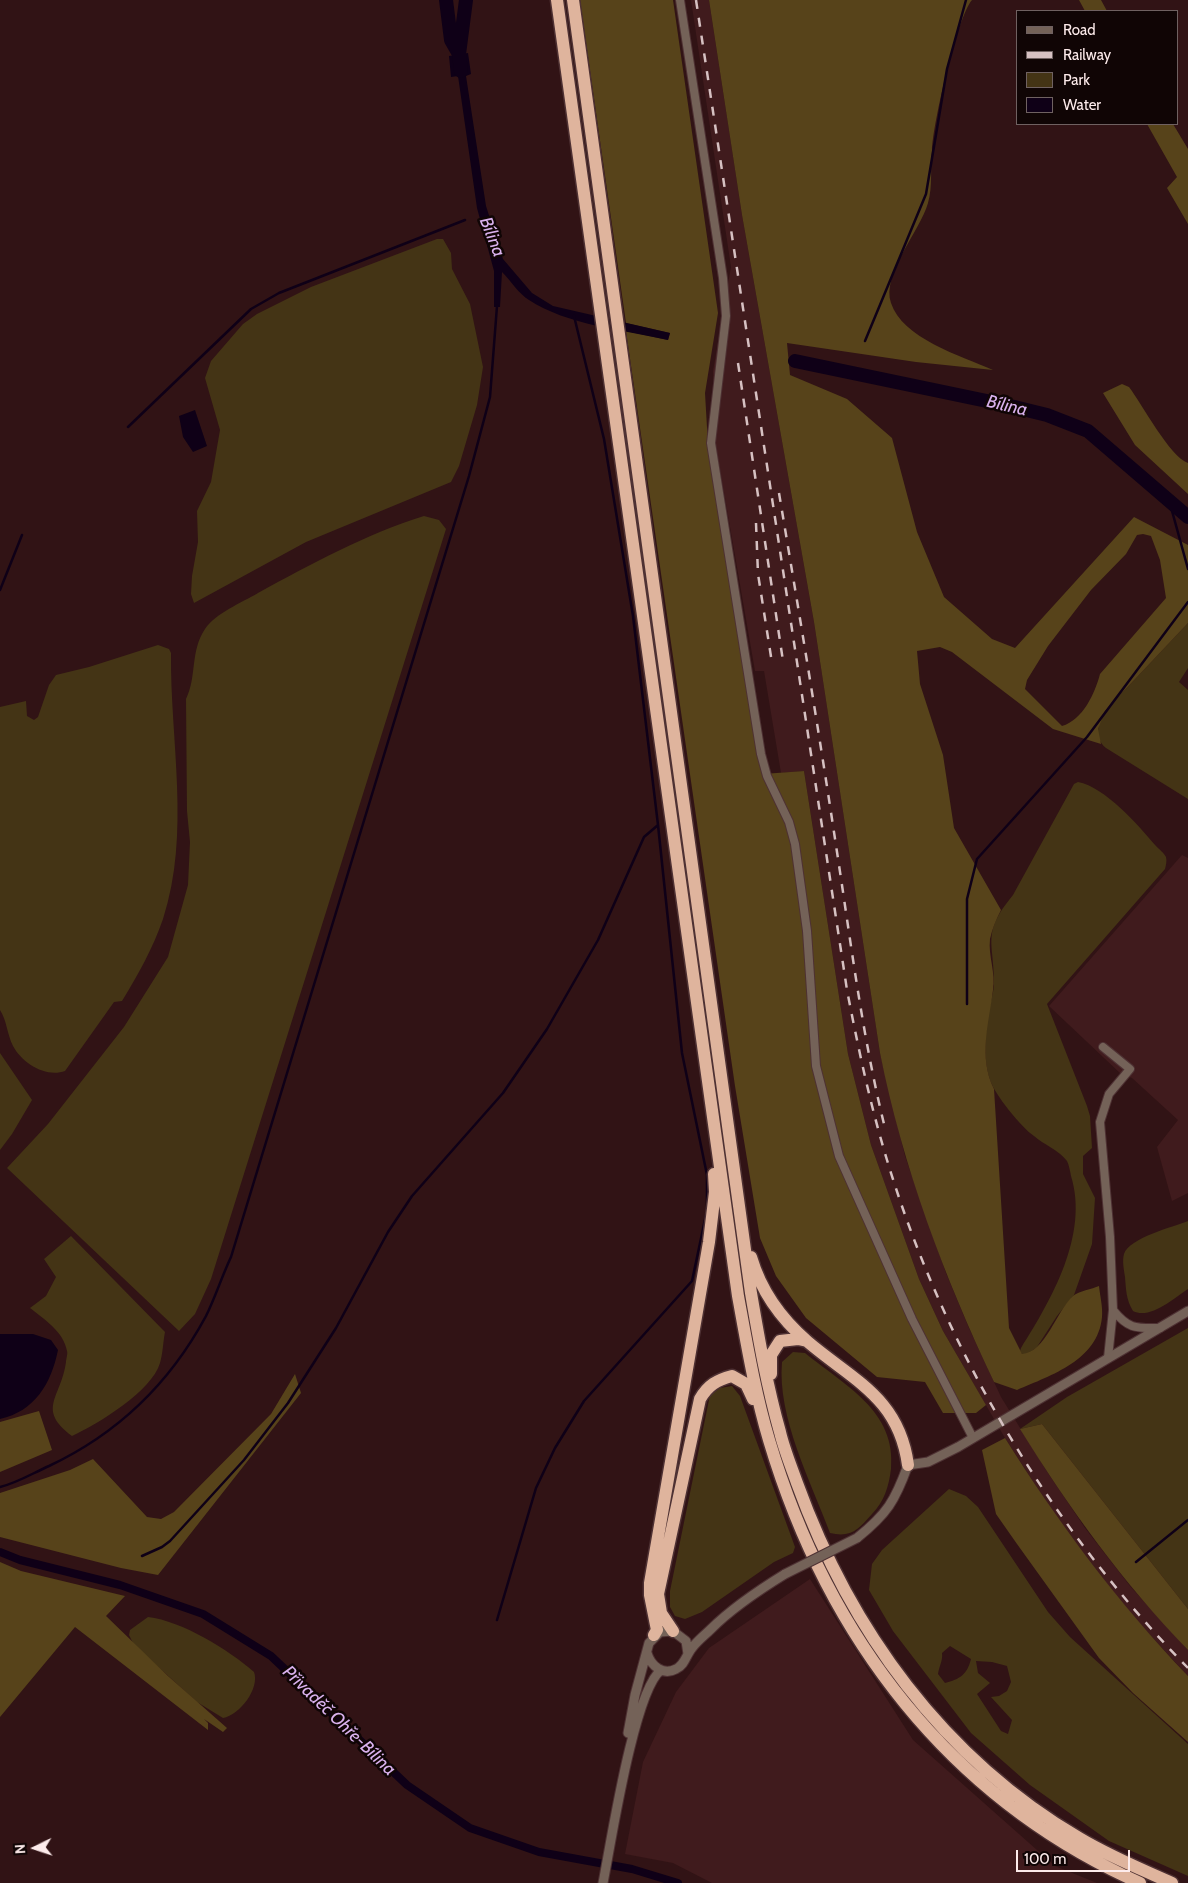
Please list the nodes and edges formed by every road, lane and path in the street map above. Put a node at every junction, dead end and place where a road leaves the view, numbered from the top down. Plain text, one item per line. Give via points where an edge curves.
1 (557, 0) edge
2 (573, 0) edge
3 (680, 0) edge
4 (1103, 1047) dead end
5 (711, 1102) junction
6 (741, 1229) junction
7 (1113, 1310) junction
8 (1188, 1311) edge
9 (1160, 1328) junction
10 (807, 1342) junction
11 (1108, 1358) junction
12 (774, 1436) junction
13 (973, 1438) junction
14 (908, 1465) junction
15 (712, 1627) junction
16 (678, 1634) junction
17 (654, 1635) junction
18 (647, 1653) junction
19 (688, 1654) junction
20 (661, 1670) junction
21 (620, 1796) junction
22 (603, 1882) edge
23 (1140, 1883) edge
24 (1172, 1883) edge

1 - 5 highway
2 - 6 highway
3 - 13 street via 723,278 726,316 712,443 761,754 767,776 789,822 800,872 816,1066 839,1156 912,1319
4 - 7 street via 1130,1069 1109,1094 1100,1122
5 - 12 highway via 751,1367
5 - 17 highway via 714,1192 707,1252 650,1583 657,1630
6 - 10 highway via 764,1291 783,1318
6 - 12 highway
7 - 9 street via 1121,1321 1133,1328
7 - 11 street
8 - 9 street
9 - 11 street
10 - 12 highway via 798,1339 780,1341 771,1355
10 - 14 highway via 864,1384 890,1412 905,1444
11 - 13 street
12 - 16 highway via 746,1384 732,1376 715,1382 700,1399 658,1594 661,1613
12 - 23 highway via 785,1489 819,1571 867,1655 904,1704 938,1743 984,1786 1025,1818 1071,1848
12 - 24 highway via 833,1570 856,1613 914,1697 987,1771 1042,1814 1078,1838
13 - 14 street via 928,1462
14 - 15 street, bridge via 896,1497 879,1521 857,1538 785,1574 750,1596
15 - 16 street via 693,1637
15 - 19 street
16 - 17 street via 667,1630
16 - 19 street via 687,1645
17 - 18 street
18 - 20 street via 653,1665
18 - 21 street via 635,1695
19 - 20 street via 677,1669
20 - 21 street via 642,1702
21 - 22 street

